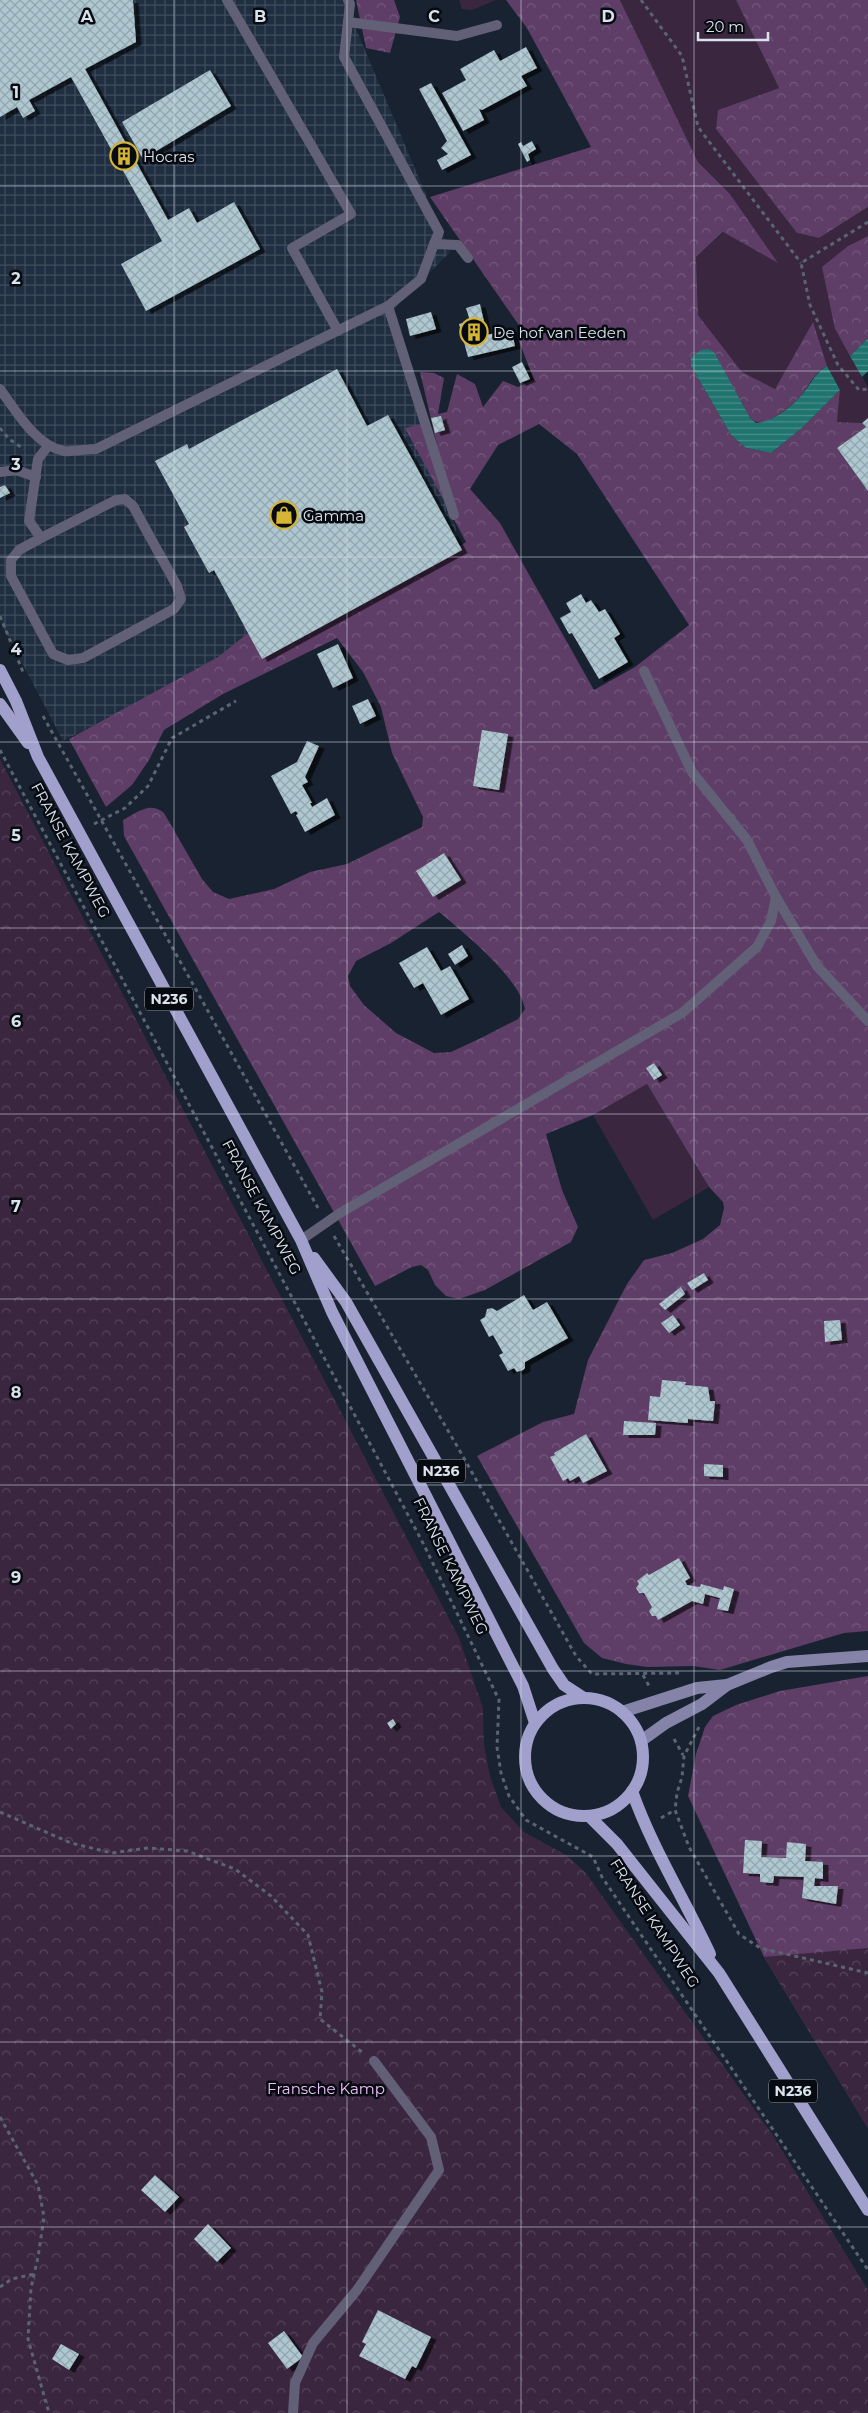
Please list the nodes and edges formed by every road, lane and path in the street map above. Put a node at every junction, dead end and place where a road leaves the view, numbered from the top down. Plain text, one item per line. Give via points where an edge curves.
1 (227, 0) edge
2 (348, 0) edge
3 (641, 0) edge
4 (348, 22) junction
5 (497, 26) dead end
6 (868, 222) edge
7 (434, 244) junction
8 (468, 258) dead end
9 (801, 263) junction
10 (388, 306) junction
11 (338, 331) junction
12 (868, 389) edge
13 (0, 390) edge
14 (0, 428) edge
15 (48, 446) junction
16 (38, 459) junction
17 (0, 472) edge
18 (36, 477) junction
19 (454, 515) dead end
20 (41, 538) junction
21 (0, 616) edge
22 (0, 670) edge
23 (644, 671) dead end
24 (27, 680) dead end
25 (236, 702) dead end
26 (0, 704) edge
27 (42, 714) dead end
28 (0, 750) edge
29 (38, 758) junction
30 (100, 820) junction
31 (78, 832) junction
32 (776, 897) junction
33 (868, 1021) edge
34 (326, 1223) junction
35 (301, 1240) junction
36 (868, 1656) edge
37 (644, 1675) dead end
38 (727, 1685) junction
39 (584, 1698) junction
40 (622, 1712) junction
41 (535, 1723) junction
42 (641, 1741) junction
43 (684, 1756) dead end
44 (632, 1791) junction
45 (0, 1812) edge
46 (589, 1816) junction
47 (718, 1973) junction
48 (868, 1973) edge
49 (374, 2060) joint
50 (0, 2117) edge
51 (868, 2210) edge
52 (868, 2270) edge
53 (34, 2274) junction
54 (0, 2287) edge
55 (49, 2413) edge
56 (294, 2413) edge

1 - 11 lane via 351,214 292,248
2 - 4 lane
3 - 9 path via 682,56 698,127
4 - 5 lane via 457,36
4 - 7 lane via 344,57 439,232
6 - 9 path
7 - 8 lane via 458,245
7 - 10 lane via 421,279
9 - 12 path via 810,305 838,365 859,390
10 - 11 lane
10 - 19 lane
11 - 15 lane via 96,449 65,451
13 - 15 lane via 21,419
14 - 16 path
15 - 16 lane
16 - 18 lane
17 - 18 lane via 16,470
18 - 20 lane via 29,521
20 - 20 lane via 19,550 11,560 11,576 53,654 68,660 83,658 174,609 181,599 177,586 126,499 116,500
21 - 24 path
22 - 29 main road, FRANSE KAMPWEG / N236
23 - 32 lane via 692,772 747,840
25 - 30 path via 172,738 148,786 125,808
26 - 29 main road, FRANSE KAMPWEG / N236
27 - 30 path
28 - 52 path, FRANSE KAMPWEG via 428,1553 499,1700 498,1747 501,1773 509,1796 526,1820 593,1858 602,1877
29 - 31 main road, FRANSE KAMPWEG / N236
30 - 31 path
30 - 34 path
31 - 35 main road, FRANSE KAMPWEG / N236
32 - 33 lane via 816,966
32 - 34 lane via 771,921 757,947 682,1013
34 - 35 lane
34 - 37 path via 458,1446 576,1656 592,1674
35 - 39 main road, FRANSE KAMPWEG / N236 via 346,1302 553,1669 564,1685
35 - 41 main road, FRANSE KAMPWEG / N236 via 332,1312 523,1686
36 - 38 main road via 787,1662
38 - 40 main road via 697,1688
38 - 42 main road
39 - 40 main road, N236 via 594,1698
39 - 41 main road, N236 via 572,1698 551,1707
40 - 42 main road, N236 via 631,1721
41 - 46 main road, N236 via 524,1753 526,1771 533,1788 545,1802 561,1812
42 - 44 main road, N236 via 640,1778
43 - 48 path via 675,1810 689,1847 739,1934 760,1948
44 - 46 main road, N236 via 614,1808
44 - 47 main road, FRANSE KAMPWEG / N236 via 645,1828
45 - 49 path via 71,1843 112,1854 148,1848 186,1851 236,1869 271,1896 308,1935 322,1992 320,2019
46 - 47 main road, FRANSE KAMPWEG / N236 via 617,1844
47 - 51 main road, FRANSE KAMPWEG / N236
49 - 56 lane via 431,2137 439,2170 357,2290 313,2343 294,2383
50 - 53 path via 38,2185 44,2217
53 - 54 path via 12,2279
53 - 55 path via 28,2339

